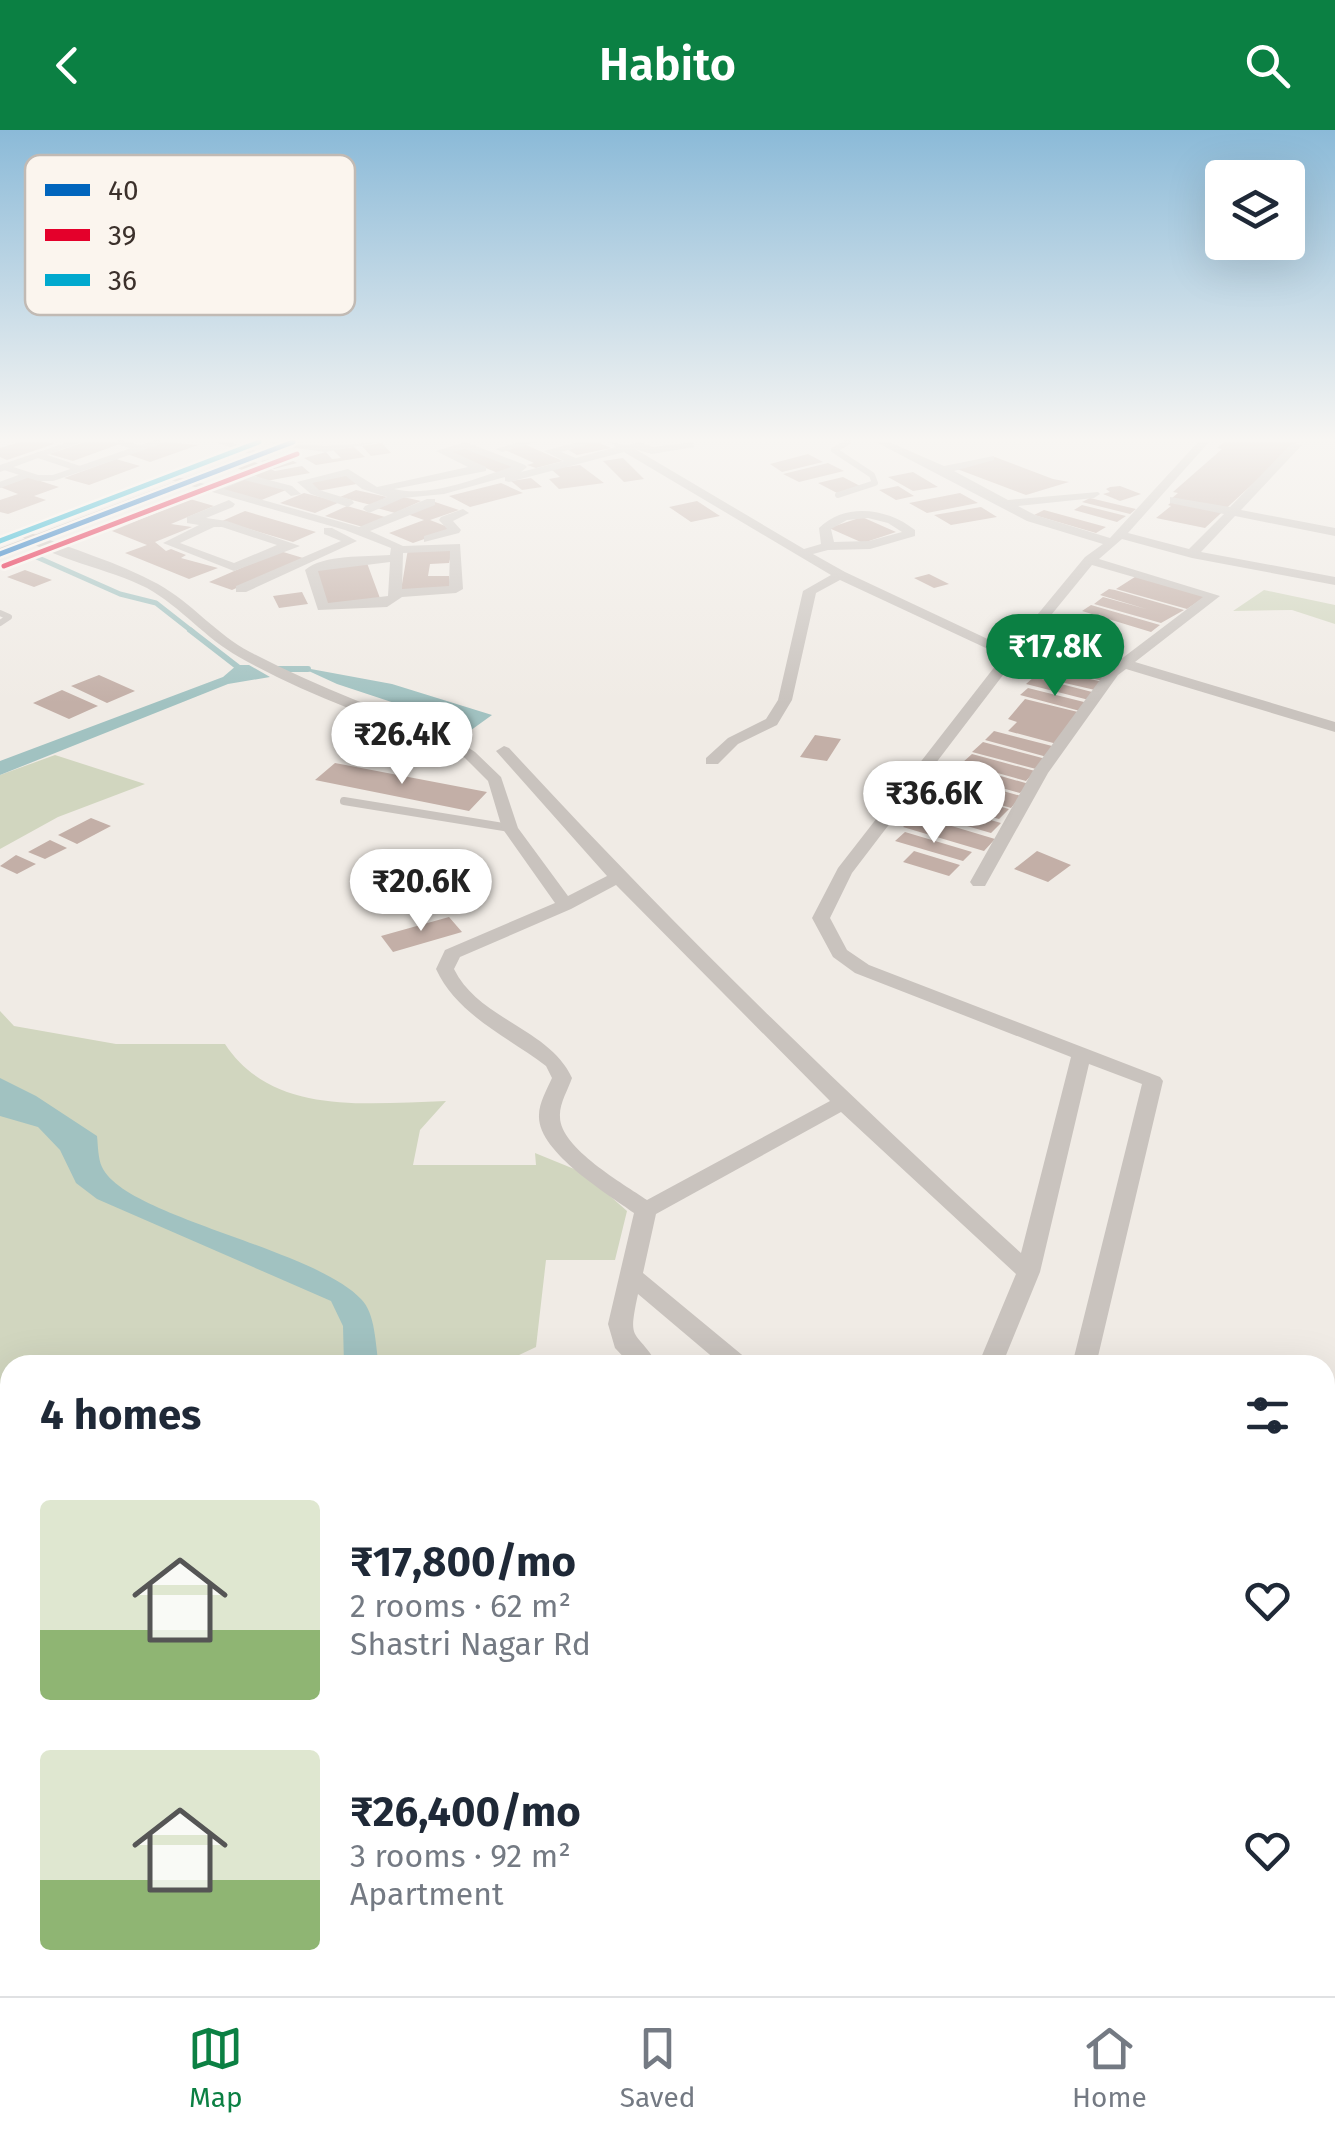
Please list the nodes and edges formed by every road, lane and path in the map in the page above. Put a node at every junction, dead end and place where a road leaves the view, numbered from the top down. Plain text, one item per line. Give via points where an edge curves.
1 (55, 529) edge
2 (199, 529) edge
3 (234, 529) edge
4 (322, 529) edge
5 (356, 529) edge
6 (455, 529) edge
7 (764, 529) edge
8 (907, 529) edge
9 (1076, 529) edge
10 (1125, 529) edge
11 (1214, 529) edge
12 (359, 530) joint
13 (824, 530) joint
14 (32, 538) junction
15 (1116, 539) junction
16 (0, 544) edge
17 (289, 544) junction
18 (828, 546) junction
19 (860, 546) junction
20 (396, 551) junction
21 (802, 553) junction
22 (0, 554) edge
23 (1192, 554) junction
24 (319, 556) junction
25 (1089, 560) junction
26 (234, 568) junction
27 (438, 570) dead end
28 (456, 570) junction
29 (840, 575) junction
30 (208, 578) dead end
31 (1335, 581) edge
32 (241, 588) dead end
33 (396, 594) junction
34 (0, 613) edge
35 (0, 622) edge
36 (1011, 655) junction
37 (1123, 663) junction
38 (1335, 727) edge
39 (504, 751) dead end
40 (712, 761) dead end
41 (344, 801) dead end
42 (510, 828) junction
43 (618, 877) junction
44 (979, 882) dead end
45 (564, 904) junction
46 (1082, 1054) junction
47 (842, 1102) junction
48 (646, 1210) junction
49 (1028, 1272) junction
50 (631, 1275) junction
51 (636, 1355) edge
52 (726, 1355) edge
53 (994, 1355) edge
54 (1086, 1355) edge

1 - 14 main road
2 - 26 street via 169,543
3 - 17 street
4 - 24 street via 351,541
5 - 12 street
6 - 20 street
7 - 21 street
8 - 19 street
9 - 15 street
10 - 15 street
11 - 23 street
12 - 20 street via 388,540
13 - 18 street
13 - 19 street
14 - 16 main road
14 - 22 main road
14 - 42 street via 166,594 221,642 293,679 450,742 495,780
15 - 23 street
15 - 25 street
17 - 24 street
17 - 26 street
18 - 19 street
18 - 21 street
20 - 28 street via 456,547
20 - 33 street
20 - 33 street via 311,570 323,607 387,603
21 - 29 street
23 - 31 street
24 - 32 street
25 - 36 street
25 - 37 street via 1214,596
26 - 30 street
27 - 28 street
28 - 33 street via 456,589
29 - 36 street
29 - 40 street via 810,591 785,700 772,722 733,741
34 - 35 lane via 9,617
36 - 46 street via 844,872 821,918 840,954 862,969
37 - 38 street
37 - 44 street via 1040,772
39 - 43 street
41 - 42 lane
42 - 45 street
43 - 45 street
43 - 47 street
45 - 48 street via 452,954 448,982 555,1063 562,1078 548,1116 552,1134
46 - 49 street
46 - 54 street via 1154,1082
47 - 48 street
47 - 49 street
48 - 50 street
49 - 53 street
50 - 51 street via 620,1324
50 - 52 street

